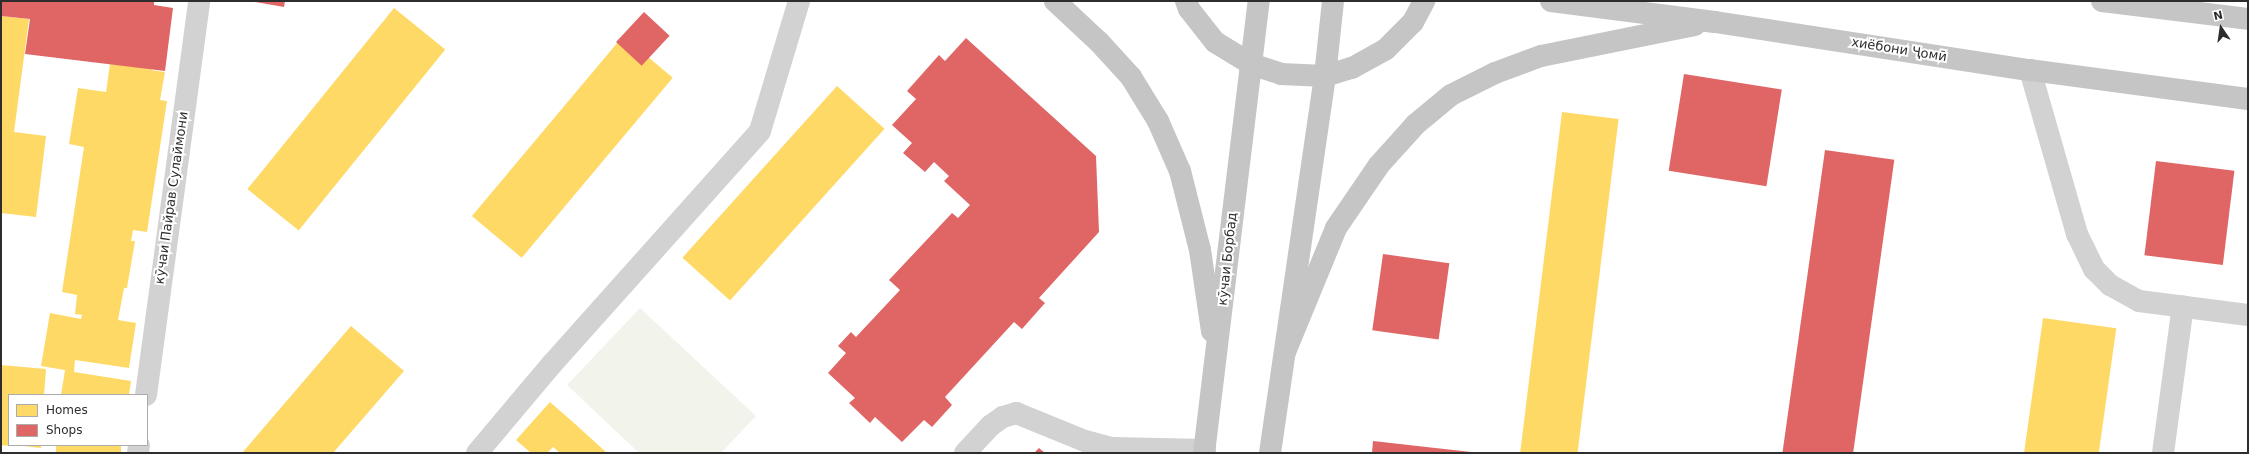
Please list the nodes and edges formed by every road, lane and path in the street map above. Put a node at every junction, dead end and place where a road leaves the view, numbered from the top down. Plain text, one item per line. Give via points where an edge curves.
1 (199, 1) edge
2 (799, 1) edge
3 (1056, 1) edge
4 (1260, 1) edge
5 (1333, 1) edge
6 (1424, 1) edge
7 (1550, 1) edge
8 (2102, 1) edge
9 (1184, 4) edge
10 (2248, 19) edge
11 (1715, 22) junction
12 (1251, 64) junction
13 (2030, 70) junction
14 (1325, 76) junction
15 (2248, 99) edge
16 (2183, 306) junction
17 (2248, 315) edge
18 (1285, 352) junction
19 (1217, 361) junction
20 (146, 394) edge
21 (1204, 451) edge
22 (477, 453) edge
23 (965, 453) edge
24 (1270, 453) edge
25 (2163, 453) edge

1 - 20 street, кӯчаи Пайрав Сулаймони
2 - 22 street via 760,131 552,364
3 - 19 main road via 1100,42 1130,77 1158,120 1180,171 1200,250
4 - 12 main road, кӯчаи Борбад
5 - 14 main road
6 - 14 main road via 1413,22 1386,49 1352,68
7 - 11 main road, хиёбони Ҷомӣ
8 - 10 main road
9 - 12 main road via 1215,42
11 - 13 main road, хиёбони Ҷомӣ
11 - 18 main road via 1541,56 1451,95 1416,124 1379,165 1336,228
12 - 14 main road via 1281,74
12 - 19 main road, кӯчаи Борбад
13 - 15 main road, хиёбони Ҷомӣ
13 - 16 street via 2078,234 2094,269 2110,285 2139,301
14 - 18 main road
16 - 17 street
16 - 25 street
18 - 24 main road
19 - 21 main road, кӯчаи Борбад
21 - 23 street via 1112,448 1085,441 1016,413 1003,417 990,426

